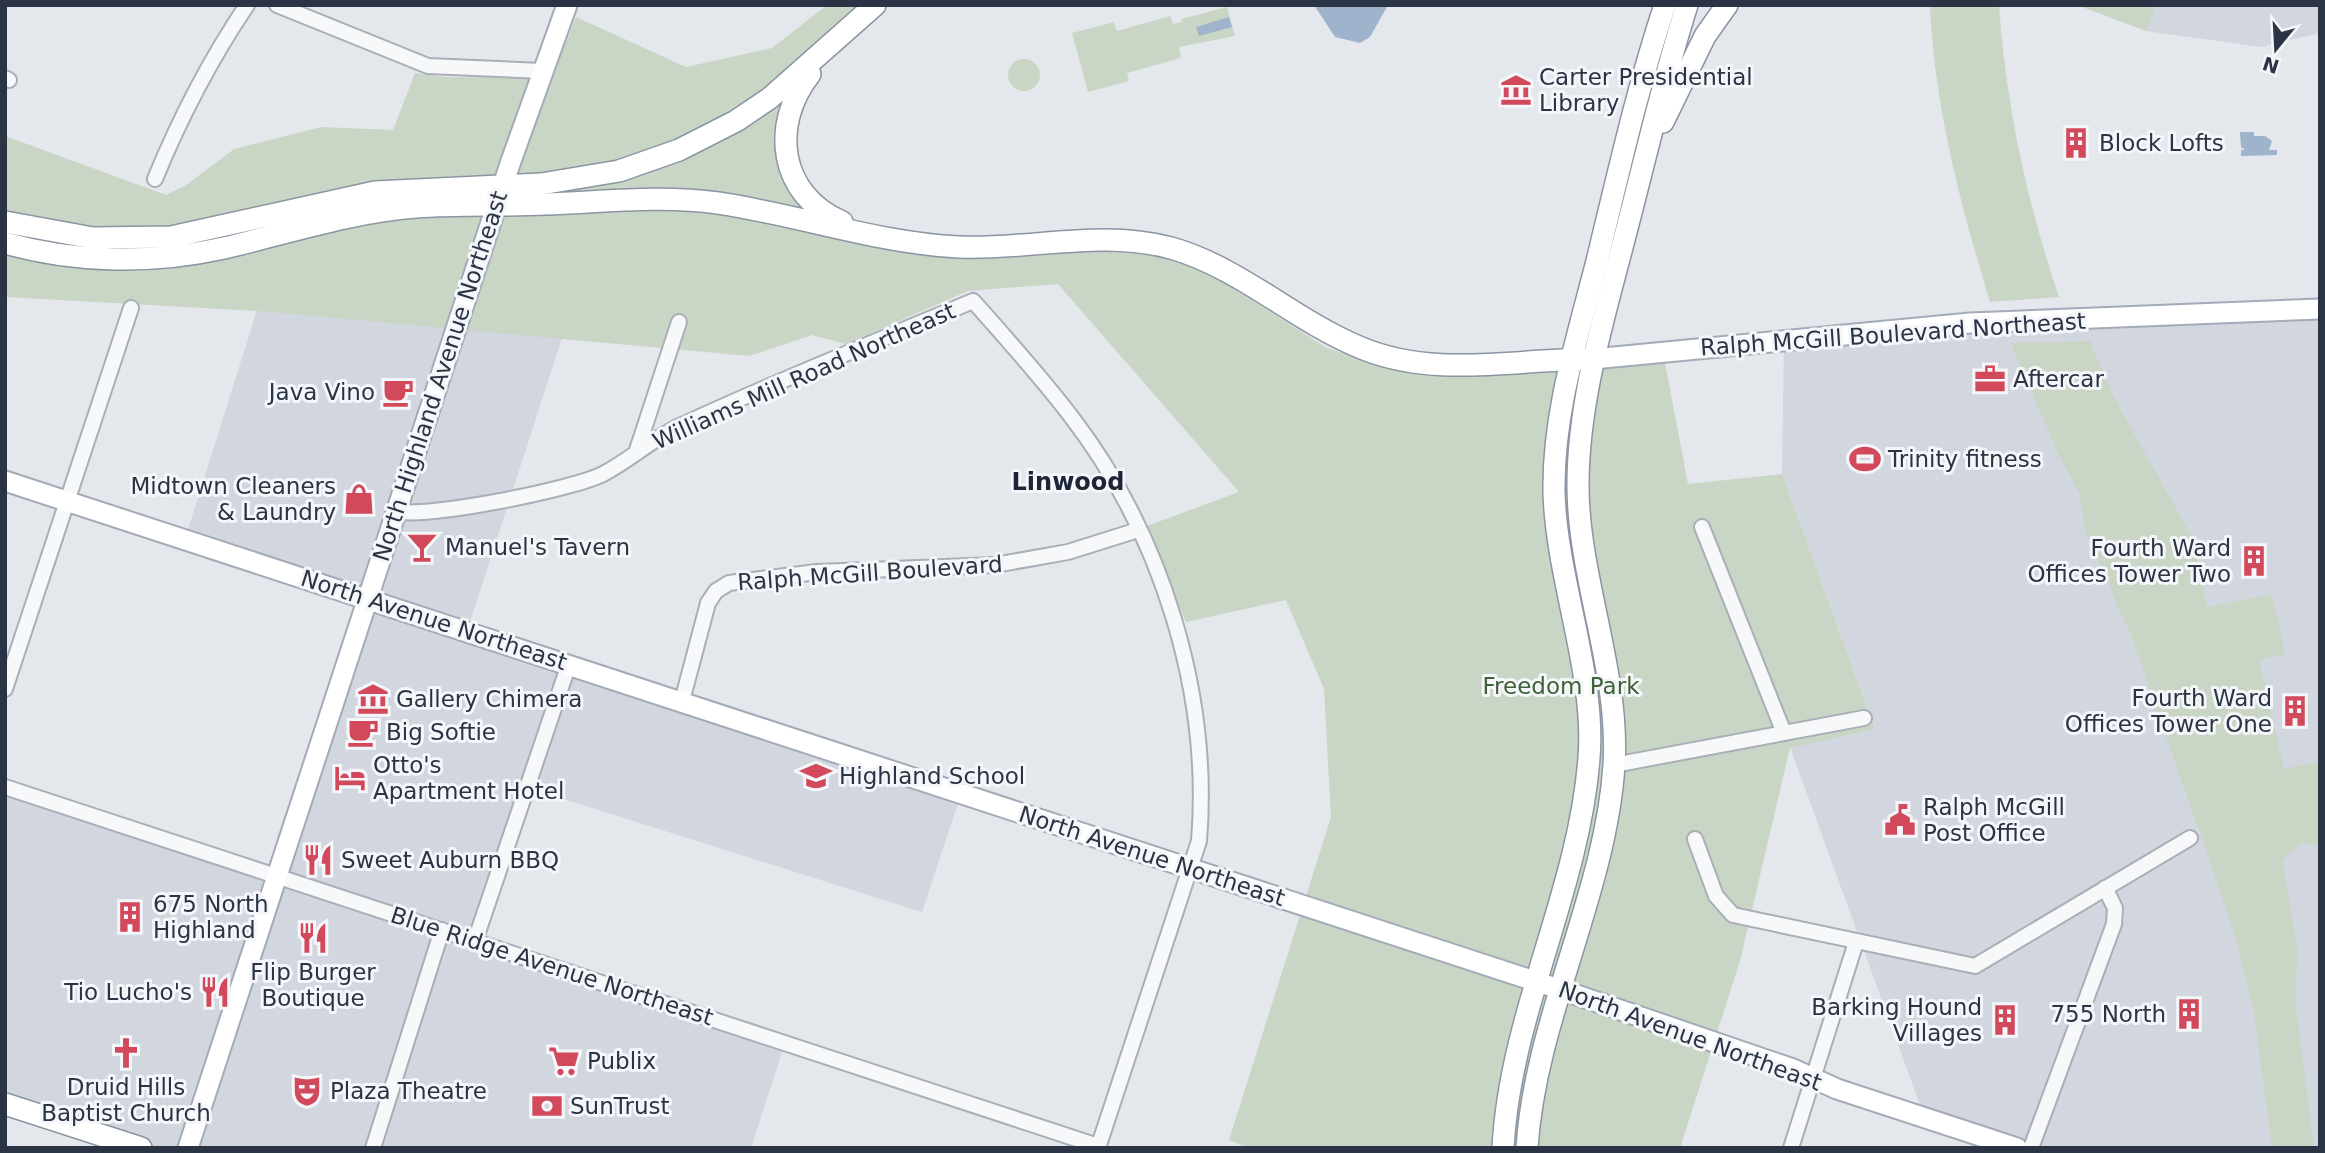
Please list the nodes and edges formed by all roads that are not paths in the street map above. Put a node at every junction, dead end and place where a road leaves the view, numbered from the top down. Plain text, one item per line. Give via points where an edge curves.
1 (247, 5) edge
2 (277, 5) edge
3 (567, 5) edge
4 (875, 5) edge
5 (1664, 5) edge
6 (1687, 5) edge
7 (1727, 5) edge
8 (838, 40) junction
9 (542, 71) junction
10 (1645, 159) junction
11 (155, 179) dead end
12 (501, 195) junction
13 (5, 222) edge
14 (898, 239) junction
15 (5, 243) edge
16 (131, 308) dead end
17 (2320, 309) edge
18 (679, 322) dead end
19 (1571, 359) junction
20 (1593, 359) junction
21 (636, 453) junction
22 (5, 481) edge
23 (67, 500) junction
24 (396, 511) junction
25 (1702, 527) dead end
26 (1138, 530) junction
27 (367, 598) junction
28 (569, 664) junction
29 (5, 689) edge
30 (682, 701) junction
31 (1864, 718) dead end
32 (1784, 733) junction
33 (1614, 765) junction
34 (5, 787) edge
35 (2190, 838) dead end
36 (1695, 839) dead end
37 (1191, 868) junction
38 (277, 875) junction
39 (2105, 888) junction
40 (442, 930) junction
41 (475, 941) junction
42 (1856, 942) junction
43 (1536, 982) junction
44 (1562, 990) junction
45 (1813, 1078) junction
46 (5, 1104) edge
47 (1098, 1147) edge
48 (141, 1148) edge
49 (188, 1148) edge
50 (373, 1148) edge
51 (1503, 1148) edge
52 (1527, 1148) edge
53 (1791, 1148) edge
54 (2017, 1148) edge
55 (2031, 1148) edge

1 - 11 street via 207,69
2 - 9 street via 428,66
3 - 9 main road, North Highland Avenue Northeast
4 - 8 highway
5 - 19 highway via 1630,119
6 - 10 highway
7 - 10 highway via 1705,36
8 - 12 highway via 754,110 679,150 619,171
8 - 14 highway via 793,100 784,129 788,160 802,190 819,209 845,223
9 - 12 main road, North Highland Avenue Northeast
10 - 20 highway
12 - 13 highway via 375,192 161,237 93,238
12 - 14 highway via 714,203
12 - 15 highway via 369,212 224,248 163,258 90,257
12 - 24 main road, North Highland Avenue Northeast
14 - 19 highway via 956,247 1066,240 1137,242 1200,258 1360,348 1407,362 1453,366
16 - 23 street
17 - 20 main road, Ralph McGill Boulevard Northeast via 1970,323
18 - 21 street
19 - 20 highway
19 - 43 highway via 1555,461 1555,523 1582,673 1590,754 1575,844
20 - 33 highway via 1579,455 1578,512 1609,691
21 - 24 street, Williams Mill Road Northeast via 601,475 567,487 413,513
21 - 26 street, Williams Mill Road Northeast via 679,427 973,301 1073,419 1109,473
22 - 23 main road, North Avenue Northeast
23 - 27 main road, North Avenue Northeast
23 - 29 street
24 - 27 main road, North Highland Avenue Northeast
25 - 32 street
26 - 30 street, Ralph McGill Boulevard via 1068,552 995,565 817,572 729,583 708,603
26 - 37 street via 1173,620 1195,715 1202,811
27 - 28 main road, North Avenue Northeast
27 - 38 main road, North Highland Avenue Northeast
28 - 30 main road, North Avenue Northeast
28 - 41 street
30 - 37 main road, North Avenue Northeast
31 - 32 street
32 - 33 street
33 - 44 highway via 1604,832
34 - 38 street, Blue Ridge Avenue Northeast
35 - 39 street
36 - 42 street via 1716,896 1733,915
37 - 43 main road, North Avenue Northeast
37 - 47 street
38 - 40 street, Blue Ridge Avenue Northeast
38 - 49 main road, North Highland Avenue Northeast
39 - 42 street via 1975,966
39 - 55 street via 2115,908 2114,924
40 - 41 street, Blue Ridge Avenue Northeast
40 - 50 street
41 - 47 street, Blue Ridge Avenue Northeast
42 - 45 street
43 - 44 main road, North Avenue Northeast
43 - 51 highway via 1512,1080
44 - 45 main road, North Avenue Northeast
44 - 52 highway via 1539,1068
45 - 53 street
45 - 54 main road, North Avenue Northeast
46 - 48 highway

